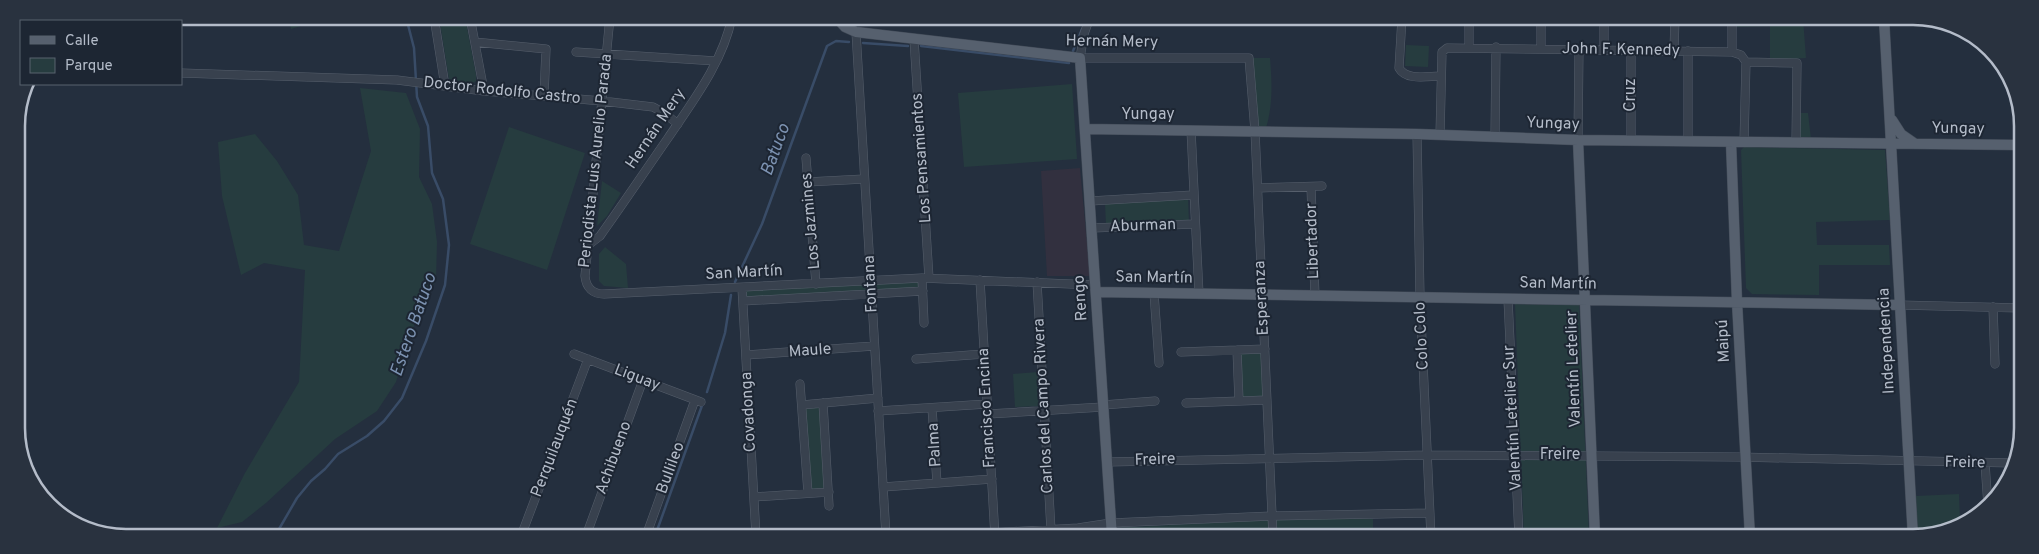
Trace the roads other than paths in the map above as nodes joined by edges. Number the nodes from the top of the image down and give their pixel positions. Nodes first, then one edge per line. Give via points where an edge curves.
1 (435, 25) edge
2 (472, 25) edge
3 (609, 25) edge
4 (730, 25) edge
5 (843, 25) edge
6 (1087, 25) edge
7 (1402, 25) edge
8 (1469, 25) edge
9 (1541, 25) edge
10 (1604, 25) edge
11 (1675, 25) edge
12 (1732, 25) edge
13 (1884, 25) edge
14 (856, 32) junction
15 (914, 39) junction
16 (475, 42) junction
17 (1469, 47) junction
18 (1496, 48) junction
19 (1541, 48) junction
20 (1579, 49) junction
21 (1604, 50) junction
22 (1631, 50) junction
23 (1674, 51) junction
24 (1688, 51) junction
25 (576, 52) dead end
26 (1732, 52) junction
27 (607, 54) junction
28 (1080, 58) junction
29 (1249, 58) joint
30 (716, 61) junction
31 (1746, 62) junction
32 (182, 73) edge
33 (1440, 76) junction
34 (445, 86) junction
35 (484, 91) junction
36 (544, 96) junction
37 (602, 101) junction
38 (1891, 117) junction
39 (678, 124) junction
40 (1085, 129) junction
41 (1191, 130) junction
42 (1255, 131) junction
43 (1417, 134) junction
44 (1440, 135) junction
45 (1495, 137) junction
46 (1578, 140) junction
47 (1631, 140) junction
48 (1688, 141) junction
49 (1732, 142) junction
50 (1744, 142) junction
51 (1796, 142) junction
52 (1892, 143) junction
53 (1914, 144) junction
54 (2014, 144) edge
55 (806, 158) dead end
56 (864, 179) junction
57 (807, 182) junction
58 (1322, 186) dead end
59 (1311, 187) junction
60 (1258, 188) junction
61 (1193, 196) junction
62 (1090, 201) junction
63 (1195, 224) junction
64 (1092, 228) junction
65 (587, 246) junction
66 (926, 278) junction
67 (980, 280) junction
68 (871, 282) junction
69 (1037, 282) junction
70 (816, 284) junction
71 (742, 288) junction
72 (1096, 288) junction
73 (923, 291) junction
74 (871, 293) junction
75 (1154, 293) junction
76 (604, 294) joint
77 (1199, 294) junction
78 (1262, 295) junction
79 (1315, 296) junction
80 (1420, 297) junction
81 (1508, 299) junction
82 (1586, 300) junction
83 (743, 301) junction
84 (1737, 302) junction
85 (1899, 305) junction
86 (1992, 307) junction
87 (2014, 308) edge
88 (924, 324) dead end
89 (874, 346) junction
90 (1265, 349) junction
91 (1238, 350) junction
92 (1181, 352) dead end
93 (574, 354) dead end
94 (984, 354) junction
95 (746, 355) junction
96 (916, 359) dead end
97 (588, 360) junction
98 (1159, 363) dead end
99 (1995, 364) dead end
100 (643, 380) junction
101 (800, 384) dead end
102 (878, 398) junction
103 (1267, 400) junction
104 (698, 401) joint
105 (1156, 401) dead end
106 (1239, 401) junction
107 (823, 403) junction
108 (987, 404) junction
109 (1186, 404) dead end
110 (802, 405) junction
111 (1103, 406) junction
112 (932, 408) junction
113 (878, 411) junction
114 (1044, 411) junction
115 (988, 414) junction
116 (1428, 455) junction
117 (1592, 455) junction
118 (1515, 456) junction
119 (1270, 457) junction
120 (1746, 457) junction
121 (1107, 462) junction
122 (1909, 462) junction
123 (1985, 463) junction
124 (2008, 463) edge
125 (992, 479) junction
126 (937, 483) junction
127 (883, 487) junction
128 (828, 492) junction
129 (808, 493) junction
130 (1987, 496) edge
131 (754, 497) junction
132 (830, 506) dead end
133 (1430, 513) junction
134 (1272, 516) junction
135 (1111, 523) junction
136 (524, 529) edge
137 (589, 529) edge
138 (649, 529) edge
139 (756, 529) edge
140 (886, 529) edge
141 (995, 529) edge
142 (1051, 529) edge
143 (1060, 529) edge
144 (1111, 529) edge
145 (1273, 529) edge
146 (1431, 529) edge
147 (1519, 529) edge
148 (1595, 529) edge
149 (1750, 529) edge
150 (1913, 529) edge

1 - 34 street
2 - 16 street
3 - 27 street, Periodista Luis Aurelio Parada
4 - 30 street, Hernán Mery
5 - 14 main road
6 - 28 street
7 - 33 street via 1399,68 1402,74
8 - 17 street
9 - 19 street
10 - 21 street
11 - 23 street
12 - 26 street
13 - 38 main road, Independencia
14 - 15 main road, Hernán Mery
14 - 56 street, Fontana
15 - 28 main road, Hernán Mery
15 - 66 street, Los Pensamientos
16 - 35 street
16 - 36 street via 546,48
17 - 18 street, John F. Kennedy
17 - 33 street, John F. Kennedy via 1447,48 1442,52
18 - 19 street, John F. Kennedy
18 - 45 street
19 - 20 street, John F. Kennedy
20 - 21 street, John F. Kennedy
20 - 46 street
21 - 22 street, John F. Kennedy
22 - 23 street, John F. Kennedy
22 - 47 street, Cruz
23 - 24 street, John F. Kennedy
24 - 26 street, John F. Kennedy
24 - 48 street
25 - 27 street
26 - 31 street via 1741,55
27 - 30 street
27 - 37 street, Periodista Luis Aurelio Parada
28 - 29 street, Hernán Mery
28 - 40 main road, Rengo
29 - 42 street, Esperanza
30 - 39 street, Hernán Mery
31 - 50 street
31 - 51 street via 1797,63
32 - 34 street, Doctor Rodolfo Castro via 397,80
33 - 44 street
34 - 35 street, Doctor Rodolfo Castro
35 - 36 street, Doctor Rodolfo Castro
36 - 37 street, Doctor Rodolfo Castro
37 - 39 street, Doctor Rodolfo Castro via 652,108
37 - 65 street, Periodista Luis Aurelio Parada
38 - 52 main road, Independencia
38 - 53 main road via 1901,134
39 - 65 street, Hernán Mery via 600,236
40 - 41 main road, Yungay
40 - 62 main road, Rengo
41 - 42 main road, Yungay
41 - 61 street
42 - 43 main road, Yungay
42 - 60 street, Esperanza
43 - 44 main road, Yungay
43 - 80 street, Colo Colo
44 - 45 main road, Yungay
45 - 46 main road, Yungay
46 - 47 main road, Yungay
46 - 82 main road, Valentín Letelier
47 - 48 main road, Yungay
48 - 49 main road, Yungay
49 - 50 main road, Yungay
49 - 84 main road, Maipú
50 - 51 main road, Yungay
51 - 52 main road, Yungay
52 - 53 main road, Yungay
52 - 85 main road, Independencia
53 - 54 main road, Yungay
55 - 57 street, Los Jazmines
56 - 57 street
56 - 68 street, Fontana
57 - 70 street, Los Jazmines
58 - 59 street, Libertador
59 - 60 street, Libertador
59 - 79 street, Libertador
60 - 78 street, Esperanza
61 - 62 street, Aburman
61 - 63 street
62 - 64 main road, Rengo
63 - 64 street, Aburman
63 - 77 street
64 - 72 main road, Rengo
65 - 76 street, Periodista Luis Aurelio Parada via 585,281 593,291
66 - 67 street, San Martín
66 - 68 street, San Martín
66 - 73 street, Los Pensamientos
67 - 69 street, San Martín
67 - 94 street, Francisco Encina
68 - 70 street, San Martín
68 - 74 street, Fontana
69 - 72 street, San Martín
69 - 114 street, Carlos del Campo Rivera
70 - 71 street, San Martín
71 - 76 street, San Martín
71 - 83 street, Covadonga
72 - 75 main road, San Martín
72 - 111 main road, Rengo
73 - 74 street, San Martín
73 - 88 street, Los Pensamientos
74 - 83 street, San Martín
74 - 89 street, Fontana
75 - 77 main road, San Martín
75 - 98 street
77 - 78 main road, San Martín
78 - 79 main road, San Martín
78 - 90 street, Esperanza
79 - 80 main road, San Martín
80 - 81 main road, San Martín
80 - 116 street, Colo Colo
81 - 82 main road, San Martín
81 - 118 street, Valentín Letelier Sur
82 - 84 main road, San Martín
82 - 117 main road, Valentín Letelier
83 - 95 street, Covadonga
84 - 85 main road, San Martín
84 - 120 main road, Maipú
85 - 86 street, San Martín
85 - 122 main road, Independencia
86 - 87 street, San Martín
86 - 99 street
89 - 95 street, Maule
89 - 102 street, Fontana
90 - 91 street
90 - 103 street, Esperanza
91 - 92 street
91 - 106 street, Esperanza
93 - 97 street, Liguay
94 - 96 street
94 - 108 street, Francisco Encina
95 - 131 street, Covadonga
97 - 100 street, Liguay
97 - 136 street, Perquilauquén
100 - 104 street, Liguay
100 - 137 street, Achibueno
101 - 110 street
102 - 107 street
102 - 113 street, Fontana
103 - 106 street
103 - 119 street, Esperanza
104 - 138 street, Bullileo
105 - 111 street
106 - 109 street
107 - 110 street
107 - 128 street
108 - 112 street
108 - 115 street, Francisco Encina
110 - 129 street
111 - 114 street
111 - 121 main road, Rengo
112 - 113 street
112 - 126 street, Palma
113 - 127 street, Fontana
114 - 115 street
114 - 142 street, Carlos del Campo Rivera
115 - 125 street, Francisco Encina
116 - 118 street, Freire
116 - 119 street, Freire
116 - 133 street, Colo Colo
117 - 118 street, Freire
117 - 120 street, Freire
117 - 148 main road, Valentín Letelier
118 - 147 street, Valentín Letelier Sur
119 - 121 street, Freire
119 - 134 street, Esperanza
120 - 122 street, Freire
120 - 149 main road, Maipú
121 - 135 main road, Rengo
122 - 123 street, Freire
122 - 150 main road, Independencia
123 - 124 street, Freire
123 - 130 street
125 - 126 street
125 - 141 street, Francisco Encina
126 - 127 street
127 - 140 street, Fontana
128 - 129 street
128 - 132 street
129 - 131 street
131 - 139 street, Covadonga
133 - 134 street
133 - 146 street, Colo Colo
134 - 135 street
134 - 145 street, Esperanza
135 - 143 street
135 - 144 main road, Rengo

